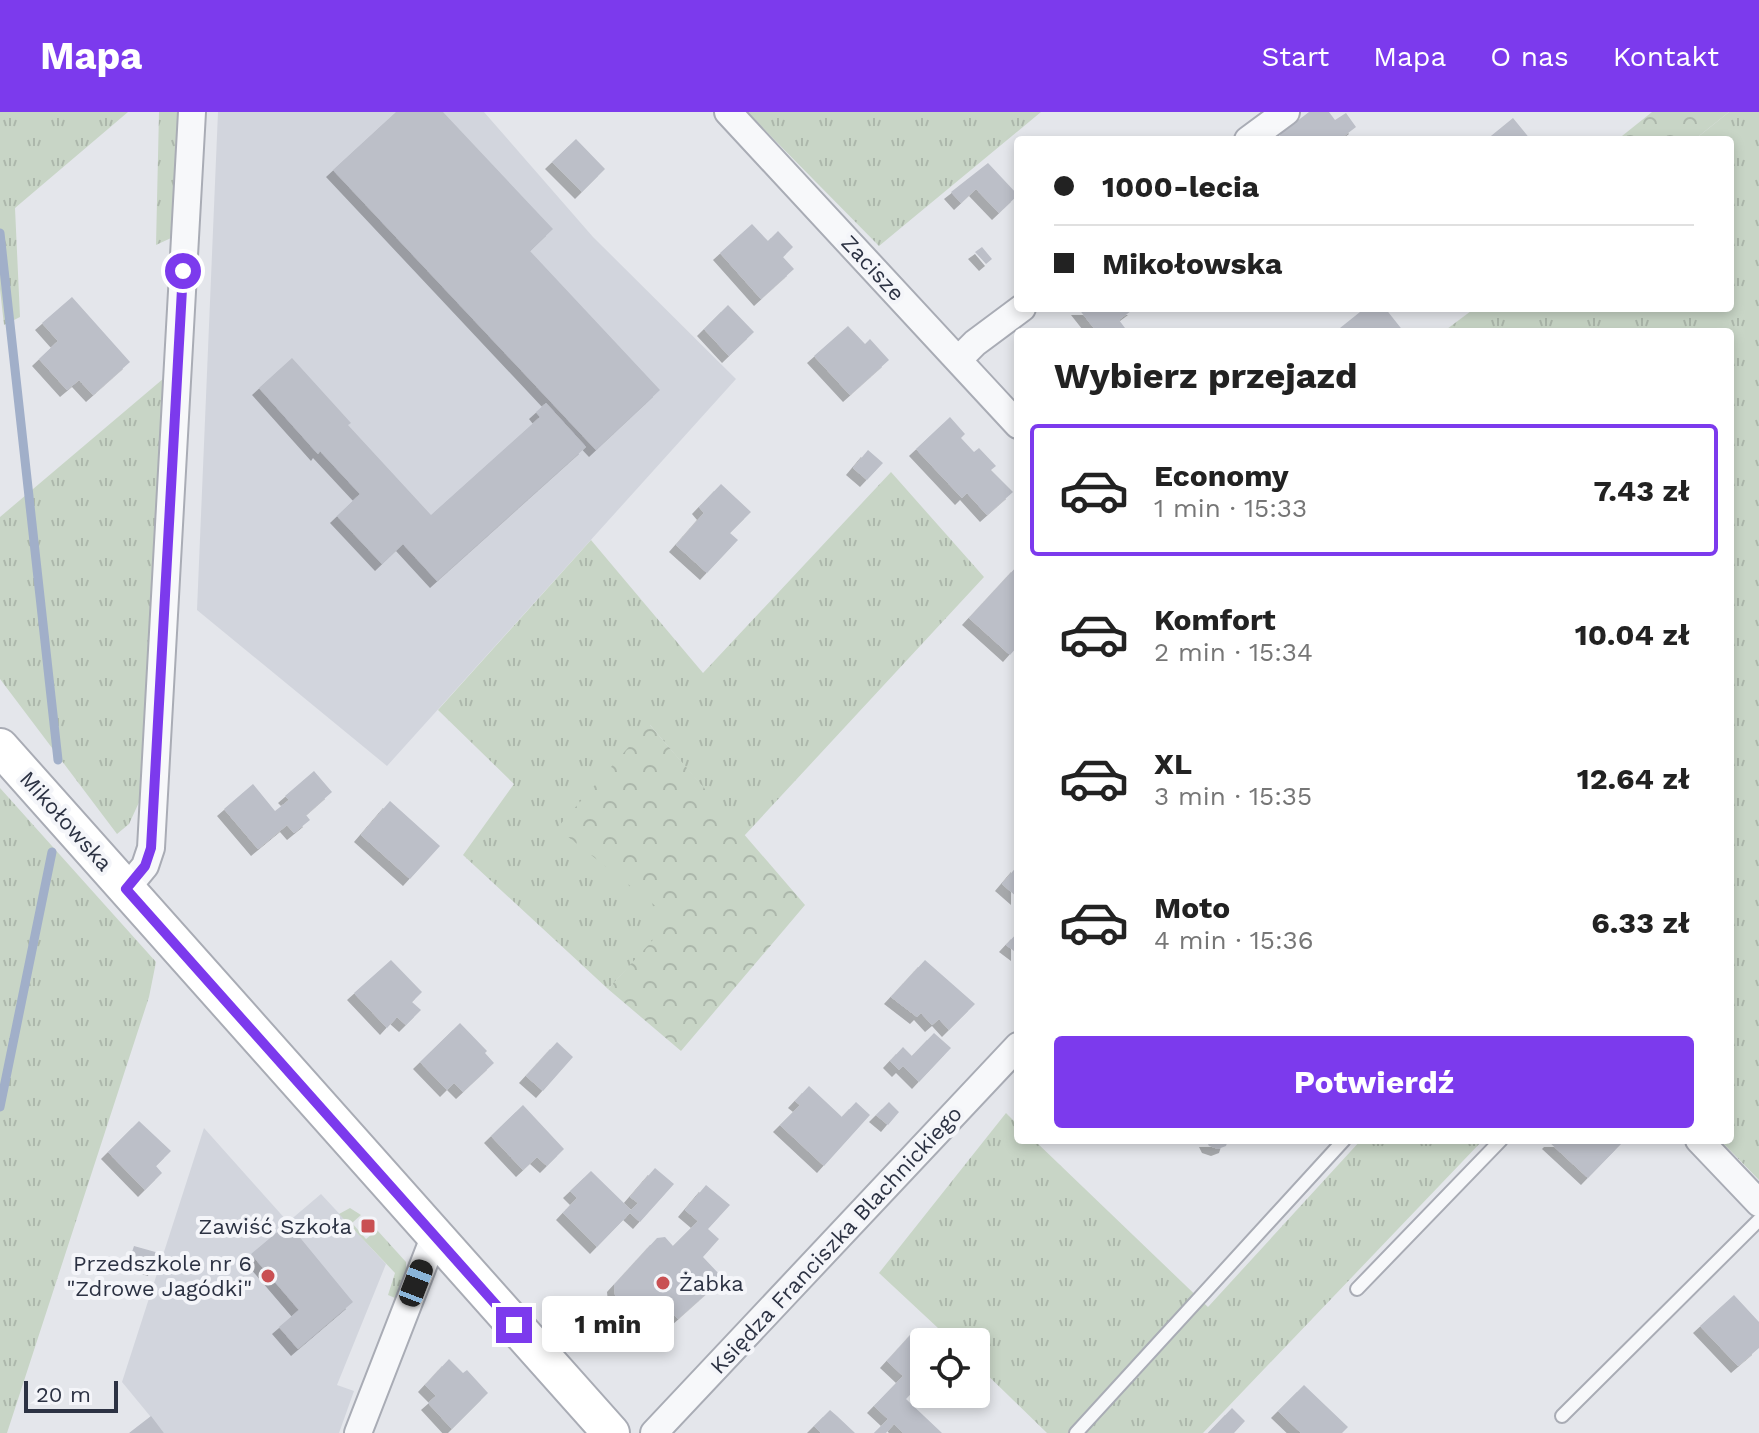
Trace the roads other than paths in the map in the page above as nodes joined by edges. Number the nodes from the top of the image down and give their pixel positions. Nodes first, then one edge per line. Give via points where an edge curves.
1 (192, 112) edge
2 (728, 112) edge
3 (1286, 112) edge
4 (1253, 136) edge
5 (1017, 312) edge
6 (958, 360) junction
7 (1014, 421) edge
8 (0, 747) edge
9 (126, 889) junction
10 (1014, 1050) edge
11 (1340, 1144) edge
12 (1497, 1144) edge
13 (1703, 1144) edge
14 (1759, 1203) edge
15 (1759, 1220) edge
16 (435, 1235) junction
17 (1357, 1289) dead end
18 (1562, 1416) dead end
19 (358, 1433) edge
20 (611, 1433) edge
21 (654, 1433) edge
22 (1076, 1433) edge

1 - 9 street via 151,848 145,866
2 - 6 street, Zacisze
3 - 4 street
5 - 6 street
6 - 7 street, Zacisze
8 - 9 main road, Mikołowska
9 - 16 main road, Mikołowska
10 - 21 street, Księdza Franciszka Blachnickiego
11 - 22 lane
12 - 17 lane
13 - 14 street
15 - 18 lane
16 - 19 street
16 - 20 main road, Mikołowska

